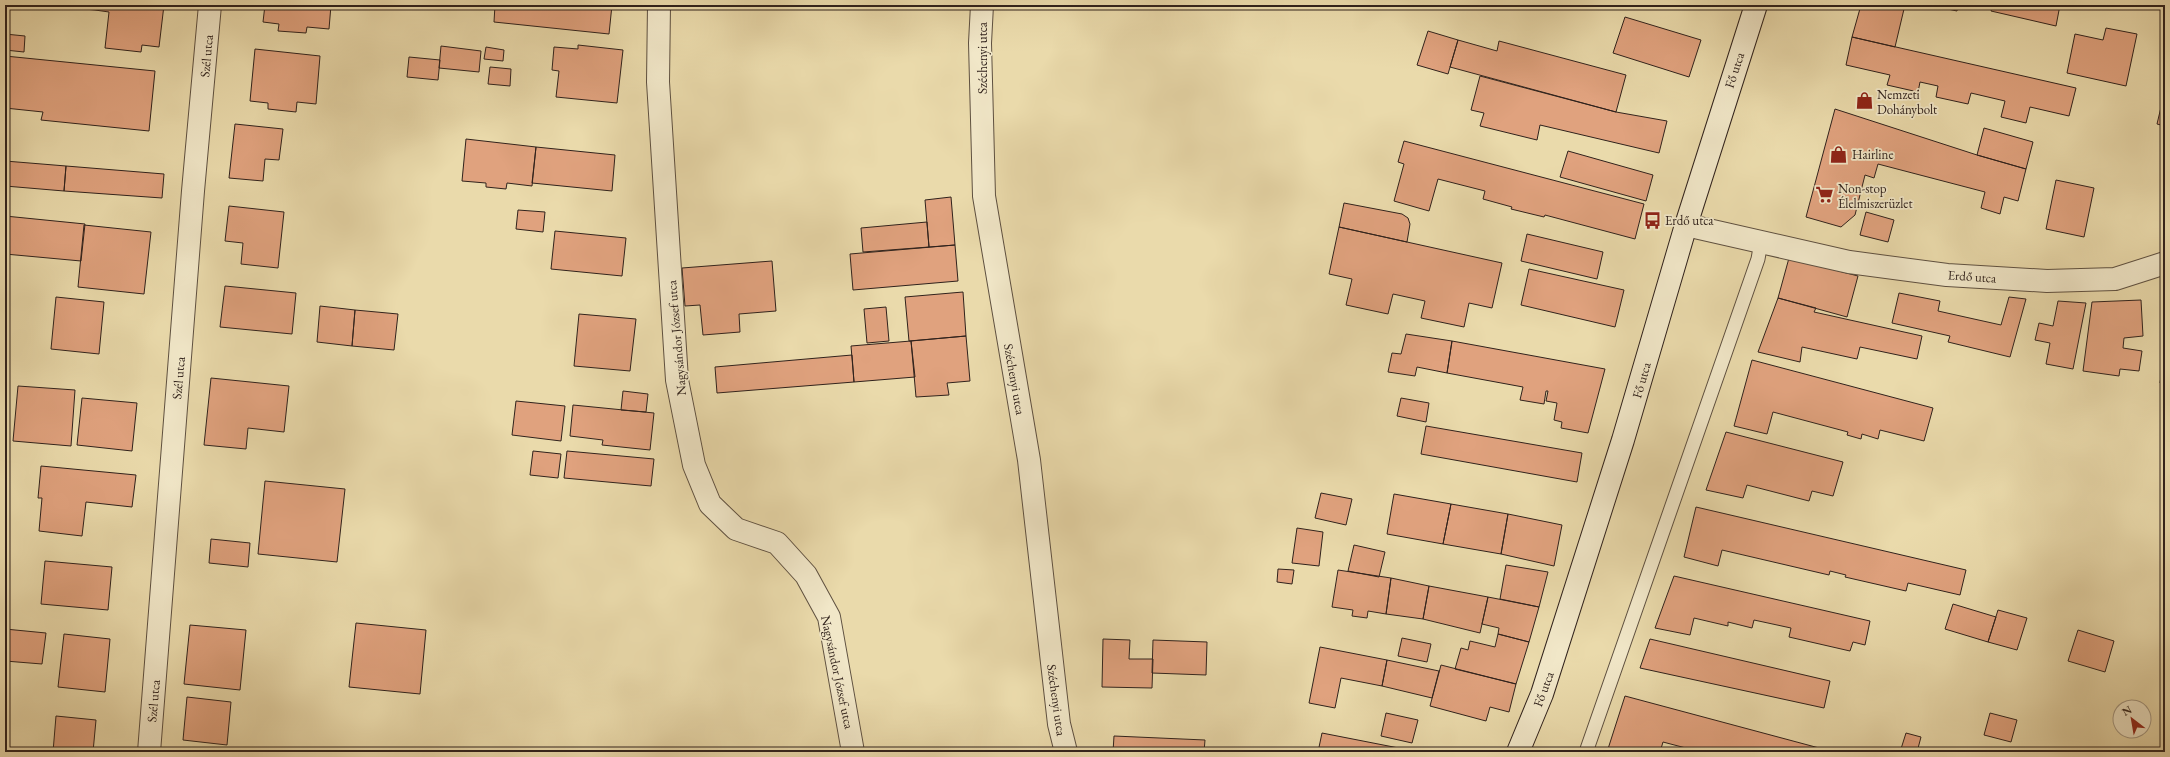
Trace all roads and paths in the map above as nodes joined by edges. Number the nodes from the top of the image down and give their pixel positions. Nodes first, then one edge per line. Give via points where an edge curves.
1 (210, 5) edge
2 (659, 5) edge
3 (982, 5) edge
4 (1756, 5) edge
5 (1686, 225) junction
6 (1761, 242) junction
7 (2165, 263) edge
8 (149, 752) edge
9 (853, 752) edge
10 (1066, 752) edge
11 (1518, 752) edge
12 (1586, 752) edge

1 - 8 street, Szél utca
2 - 9 street, Nagysándor József utca via 658,82 677,380 694,464 710,504 736,529 777,543 806,575 830,617
3 - 10 street, Széchenyi utca via 980,43 984,196 1029,460 1059,724
4 - 5 street, Fő utca
5 - 6 street, Erdő utca
5 - 11 street, Fő utca via 1620,448 1542,694
6 - 7 street, Erdő utca via 1849,262 1947,274 2047,281 2115,279
6 - 12 lane via 1758,259

